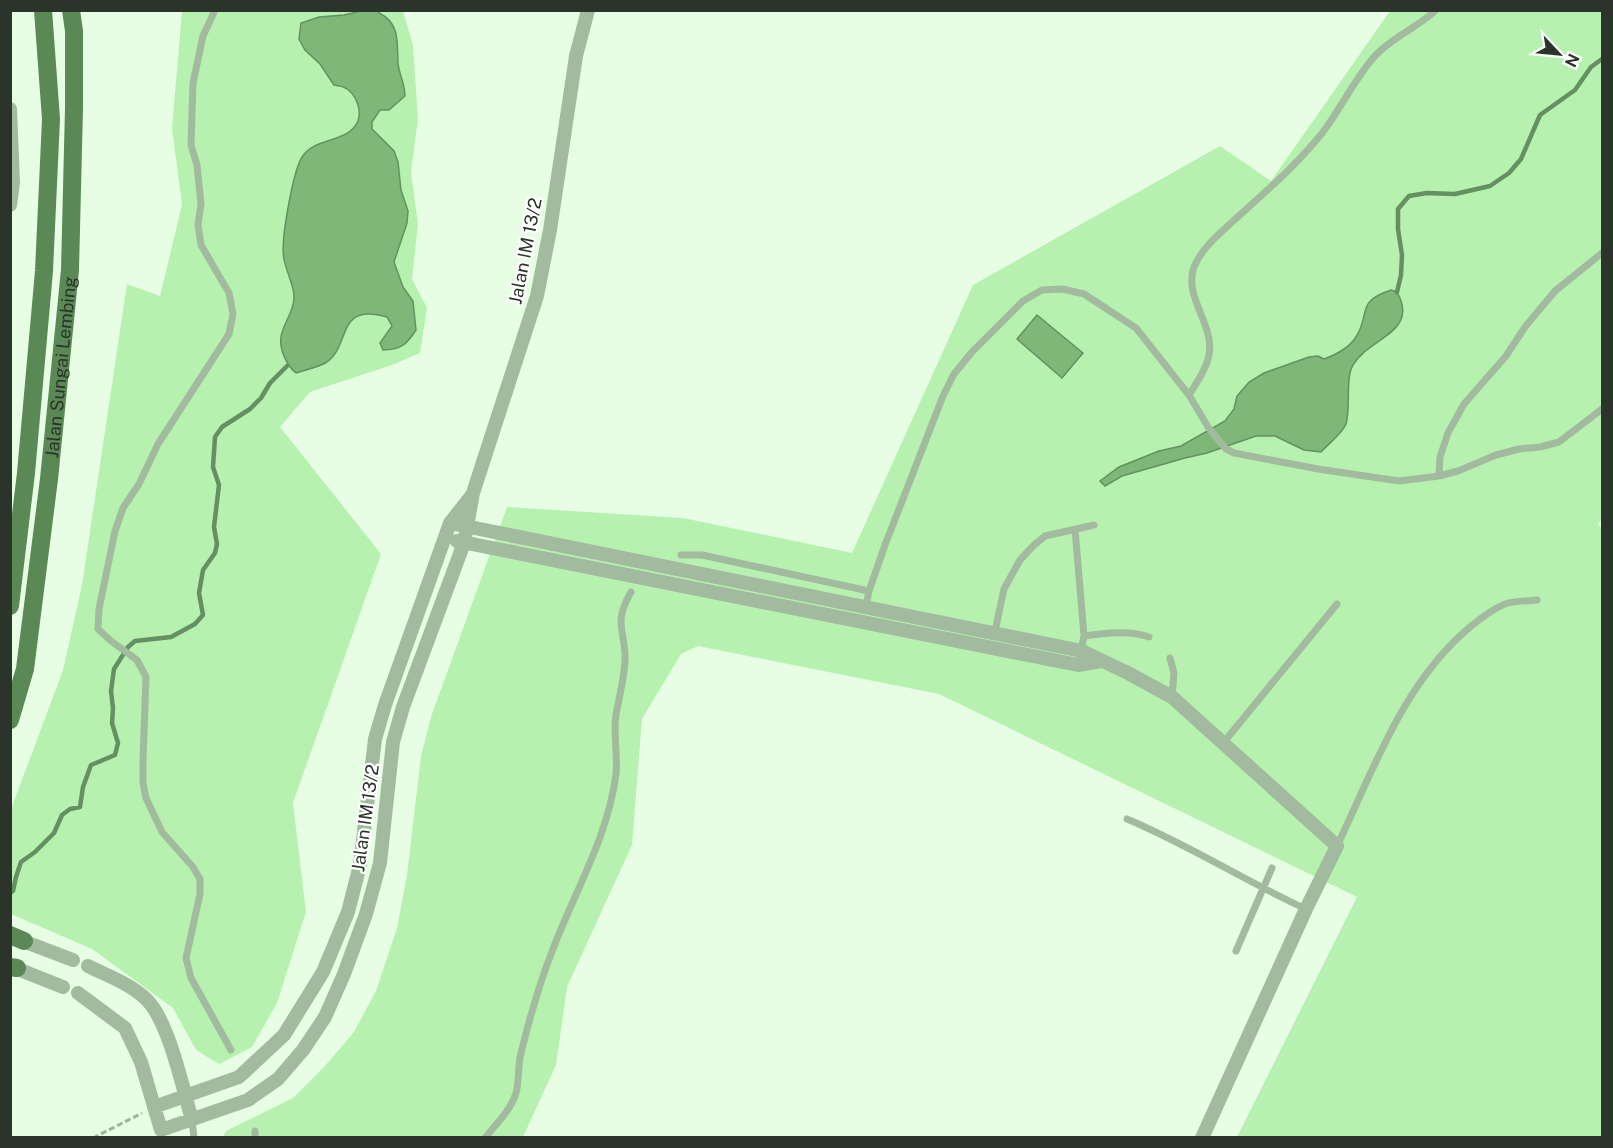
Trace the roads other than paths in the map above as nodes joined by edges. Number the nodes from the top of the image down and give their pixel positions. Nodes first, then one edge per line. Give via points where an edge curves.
1 (43, 10) edge
2 (71, 10) edge
3 (215, 10) edge
4 (588, 10) edge
5 (1436, 10) edge
6 (11, 111) edge
7 (10, 205) edge
8 (1602, 253) edge
9 (1189, 395) junction
10 (1602, 409) edge
11 (1439, 476) junction
12 (473, 493) junction
13 (450, 523) junction
14 (1094, 525) dead end
15 (468, 526) junction
16 (1075, 529) junction
17 (445, 538) junction
18 (464, 543) junction
19 (681, 555) dead end
20 (777, 588) junction
21 (631, 591) dead end
22 (869, 591) junction
23 (1537, 600) dead end
24 (774, 603) junction
25 (1337, 603) dead end
26 (10, 606) edge
27 (866, 606) junction
28 (903, 614) junction
29 (900, 629) junction
30 (995, 633) junction
31 (1084, 636) junction
32 (1149, 637) dead end
33 (990, 647) junction
34 (1082, 651) junction
35 (1170, 658) dead end
36 (1102, 661) junction
37 (1078, 665) junction
38 (1172, 697) junction
39 (10, 720) edge
40 (1224, 742) junction
41 (1127, 819) dead end
42 (1337, 846) junction
43 (1272, 868) dead end
44 (1263, 889) junction
45 (1306, 909) junction
46 (15, 937) edge
47 (1236, 951) dead end
48 (73, 960) dead end
49 (88, 966) dead end
50 (13, 967) edge
51 (63, 987) dead end
52 (78, 993) dead end
53 (231, 1050) dead end
54 (185, 1096) junction
55 (154, 1107) junction
56 (192, 1120) junction
57 (161, 1134) edge
58 (194, 1137) edge
59 (485, 1137) edge
60 (1202, 1137) edge

1 - 26 main road, Jalan Sungai Lembing via 51,119 45,250 26,474
2 - 39 main road, Jalan Sungai Lembing via 74,108 70,270 25,669
3 - 53 lane via 203,36 193,83 190,145 197,165 201,245 229,293 233,314 229,334 158,444 140,484 123,508 115,531 98,629 137,660 146,677 146,798 162,832 200,879 186,958 191,978
4 - 12 street, Jalan IM 13/2 via 576,57 537,296
5 - 9 lane via 1374,57 1323,132 1275,184 1205,247 1191,277 1210,352 1206,368
6 - 7 street
8 - 11 lane via 1555,291 1464,404 1448,433
9 - 11 lane via 1208,427 1234,453 1399,481
9 - 22 lane via 1136,328 1084,294 1042,290 1023,301 954,374
10 - 11 lane via 1559,442 1496,455
12 - 13 street, Jalan IM 13/2
12 - 15 street, Jalan IM 13/2
13 - 15 street
13 - 17 street, Jalan IM 13/2
14 - 16 lane
15 - 18 street, Jalan IM 13/2
15 - 20 street
16 - 30 lane via 1045,536 1020,560 1004,589
16 - 31 lane
17 - 18 street
17 - 54 street, Jalan IM 13/2 via 381,716 360,865 348,912 323,972 284,1035 239,1077
18 - 24 street
18 - 56 street, Jalan IM 13/2 via 403,707 393,742 380,862 366,914 325,1017 278,1079 248,1100
19 - 22 lane via 702,555
20 - 24 street
20 - 27 street
21 - 59 lane via 621,615 625,658 616,717 616,772 610,807 531,1011 516,1092 508,1109
22 - 27 lane
23 - 42 lane via 1496,609 1442,653 1424,675 1401,712
24 - 29 street
25 - 40 lane
27 - 28 street
28 - 29 street
28 - 30 street
29 - 33 street
30 - 33 lane
30 - 34 street
31 - 32 lane via 1138,633
31 - 34 lane
33 - 37 street
34 - 36 street
34 - 37 lane
35 - 38 lane via 1174,673
36 - 37 street
36 - 38 street
38 - 40 street
40 - 42 street
41 - 44 lane via 1194,850
42 - 45 street
43 - 44 lane
44 - 45 lane
44 - 47 lane
45 - 60 street
46 - 48 street
49 - 54 street via 124,984 156,1009
50 - 51 street
52 - 55 street via 125,1028 141,1062
54 - 55 street, Jalan IM 13/2
54 - 56 street
55 - 57 street
56 - 57 street, Jalan IM 13/2
56 - 58 lane

